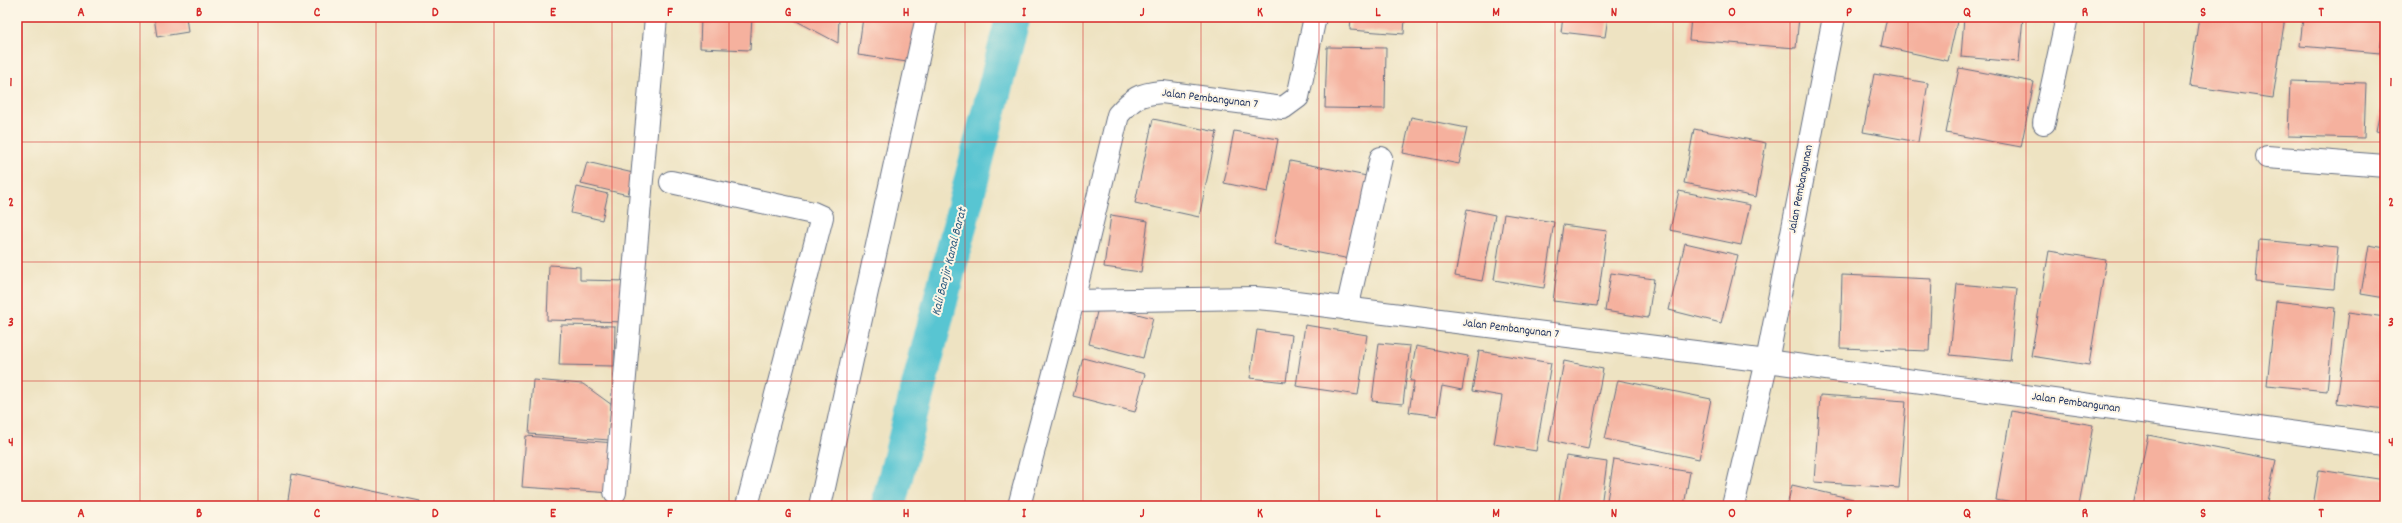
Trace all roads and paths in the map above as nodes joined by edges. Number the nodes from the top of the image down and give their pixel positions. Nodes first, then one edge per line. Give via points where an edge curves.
1 (656, 17) edge
2 (927, 17) edge
3 (1315, 17) edge
4 (1834, 17) edge
5 (2067, 17) edge
6 (2044, 123) dead end
7 (2267, 157) dead end
8 (1381, 158) dead end
9 (2385, 166) edge
10 (671, 182) dead end
11 (1073, 302) junction
12 (1347, 309) junction
13 (1768, 361) junction
14 (2385, 445) edge
15 (615, 492) dead end
16 (747, 506) edge
17 (820, 506) edge
18 (1018, 506) edge
19 (1733, 506) edge

1 - 15 street
2 - 17 street
3 - 11 street, Jalan Pembangunan 7 via 1298,97 1283,108 1162,92 1144,93 1118,114
4 - 13 street, Jalan Pembangunan
5 - 6 street
7 - 9 street
8 - 12 street
10 - 16 street via 822,217
11 - 12 street, Jalan Pembangunan 7 via 1255,298
11 - 18 street, Jalan Pembangunan 7
12 - 13 street, Jalan Pembangunan 7
13 - 14 street, Jalan Pembangunan
13 - 19 street, Jalan Pembangunan

